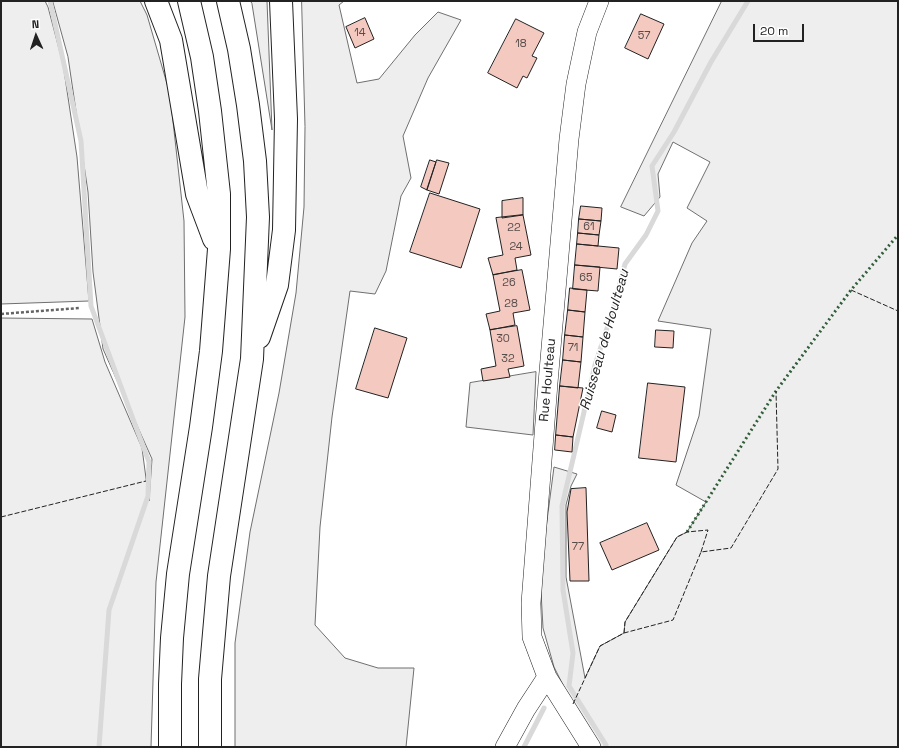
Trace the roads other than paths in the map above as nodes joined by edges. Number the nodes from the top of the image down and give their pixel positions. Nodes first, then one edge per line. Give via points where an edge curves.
1 (156, 1) edge
2 (189, 1) edge
3 (228, 1) edge
4 (281, 1) edge
5 (599, 1) edge
6 (218, 249) junction
7 (252, 359) junction
8 (547, 677) junction
9 (170, 747) edge
10 (210, 747) edge
11 (505, 747) edge
12 (591, 747) edge

1 - 6 highway via 170,40 196,194
2 - 6 highway via 202,57 210,111 219,194
3 - 7 highway via 239,49 255,161 258,217
4 - 7 highway via 286,119 284,230 277,285
5 - 8 street, Rue Houlteau via 587,32 575,90 569,139 531,603 532,637
6 - 9 highway via 211,351 177,581 170,684
7 - 10 highway via 218,576 210,679
8 - 11 street
8 - 12 street, Rue Houlteau

